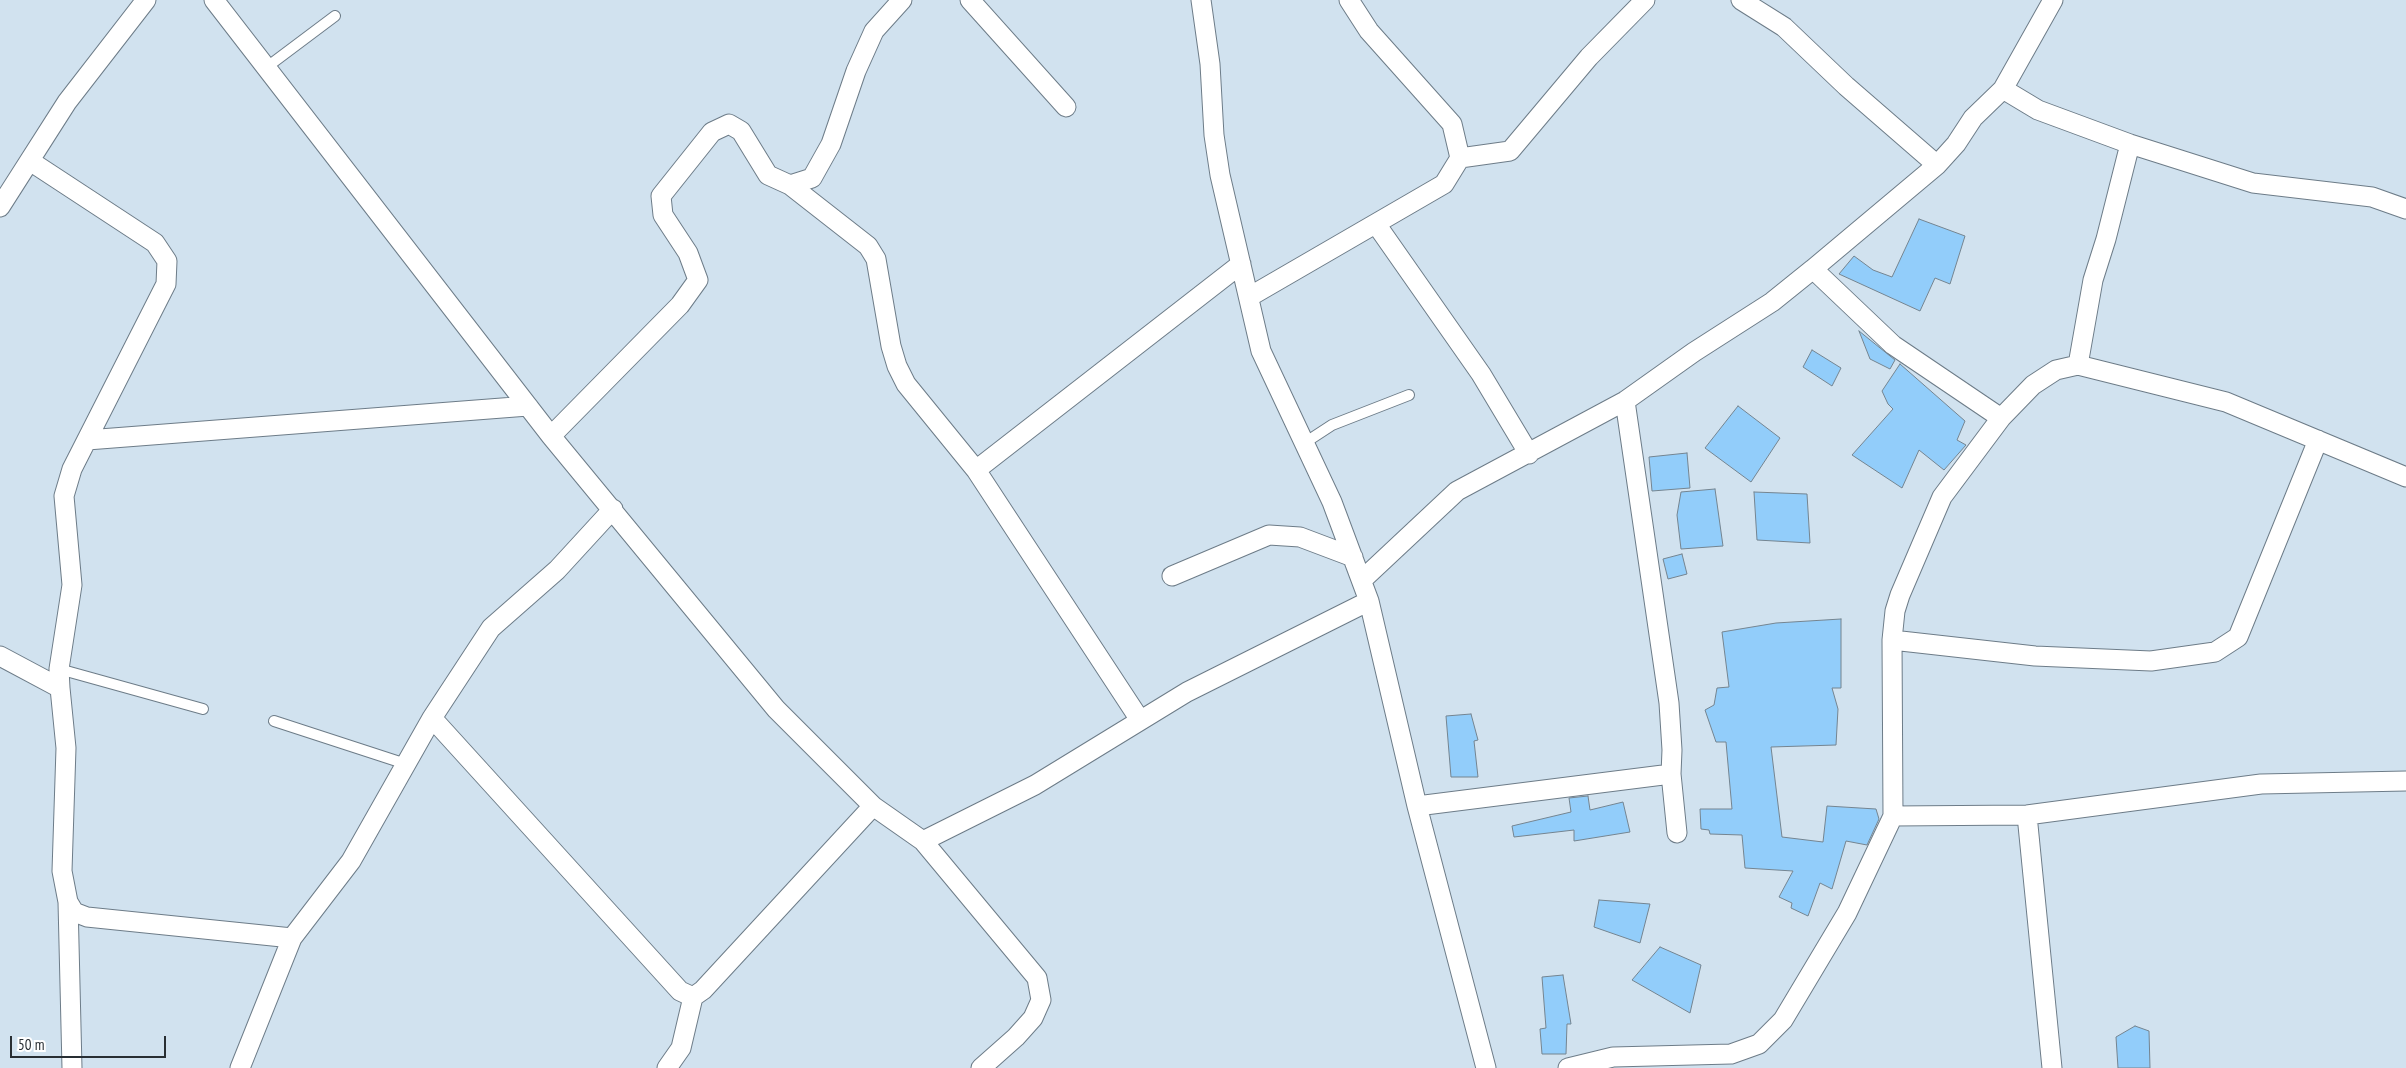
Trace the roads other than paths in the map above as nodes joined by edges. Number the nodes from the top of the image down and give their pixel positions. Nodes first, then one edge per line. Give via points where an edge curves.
1 (146, 0) edge
2 (214, 0) edge
3 (902, 0) edge
4 (970, 0) edge
5 (1201, 0) edge
6 (1349, 0) edge
7 (1645, 0) edge
8 (1741, 0) edge
9 (2053, 0) edge
10 (335, 16) dead end
11 (267, 67) junction
12 (2002, 88) junction
13 (1066, 107) dead end
14 (2130, 144) junction
15 (1460, 158) junction
16 (30, 161) junction
17 (1937, 165) junction
18 (790, 185) junction
19 (0, 207) edge
20 (2406, 209) edge
21 (1376, 224) junction
22 (1241, 264) junction
23 (1813, 269) junction
24 (1249, 297) junction
25 (2078, 364) junction
26 (1408, 396) dead end
27 (1625, 401) junction
28 (528, 406) junction
29 (2001, 418) junction
30 (551, 436) junction
31 (87, 440) junction
32 (2318, 440) junction
33 (1306, 442) junction
34 (1529, 454) junction
35 (976, 470) junction
36 (2406, 478) edge
37 (613, 509) junction
38 (1353, 558) junction
39 (1172, 576) dead end
40 (1362, 580) junction
41 (1369, 601) junction
42 (1892, 640) junction
43 (0, 656) edge
44 (58, 669) junction
45 (60, 688) junction
46 (203, 709) dead end
47 (432, 718) junction
48 (1140, 720) junction
49 (274, 722) dead end
50 (406, 764) junction
51 (1671, 774) junction
52 (2406, 782) edge
53 (873, 806) junction
54 (1417, 806) junction
55 (2027, 815) junction
56 (1894, 816) junction
57 (1676, 833) dead end
58 (923, 841) junction
59 (68, 902) junction
60 (292, 938) junction
61 (693, 997) junction
62 (72, 1068) edge
63 (240, 1068) edge
64 (667, 1068) edge
65 (981, 1068) edge
66 (1486, 1068) edge
67 (1568, 1068) edge
68 (2052, 1068) edge

1 - 16 street via 67,102
2 - 11 street
3 - 18 street via 874,31 856,71 831,144 812,178
4 - 13 street
5 - 22 street via 1220,175
6 - 15 street via 1369,31 1452,124
7 - 15 street via 1588,57 1510,151
8 - 17 street via 1784,27
9 - 12 street
10 - 11 lane
11 - 28 street
12 - 14 street via 2038,110
12 - 17 street via 1973,118
14 - 20 street via 2253,183 2372,197
14 - 25 street via 2093,280
15 - 21 street via 1444,184
16 - 19 street
16 - 31 street via 155,243 166,261 166,284
17 - 23 street
18 - 30 street via 768,175 741,131 729,124 712,132 661,196 664,215 688,253 698,280 680,305
18 - 35 street via 868,246 876,259 897,366 906,384
21 - 24 street
21 - 34 street via 1480,374
22 - 24 street
22 - 35 street
23 - 27 street via 1772,302
23 - 29 street via 1893,345
24 - 33 street via 1261,351
25 - 29 street via 2056,370 2033,385
25 - 32 street via 2226,402
26 - 33 lane via 1332,425
27 - 34 street
27 - 51 street via 1669,703
28 - 30 street
28 - 31 street
29 - 42 street via 1942,497 1900,596
30 - 37 street
31 - 44 street via 72,469 64,496 72,585
32 - 36 street
32 - 42 street via 2238,637 2215,652 2150,661 2122,660 2035,656
33 - 38 street
34 - 40 street via 1457,491
35 - 48 street
37 - 47 street via 557,570 491,628
37 - 53 street via 776,709
38 - 39 street via 1300,537 1269,535
38 - 40 street
40 - 41 street
41 - 48 street via 1187,692
41 - 54 street
42 - 56 street
43 - 45 street
44 - 45 street
44 - 46 lane
45 - 59 street via 66,748 62,871
47 - 50 street
47 - 61 street via 680,991
48 - 58 street via 1035,785
49 - 50 lane
50 - 60 street via 351,861
51 - 54 street
51 - 57 street
52 - 55 street via 2261,784
53 - 58 street
53 - 61 street
54 - 66 street
55 - 56 street
55 - 68 street
56 - 67 street via 1847,913 1783,1020 1759,1044 1731,1054 1613,1058
58 - 65 street via 1037,978 1041,1000 1033,1018
59 - 60 street via 74,912 87,917
59 - 62 street
60 - 63 street
61 - 64 street via 681,1048

